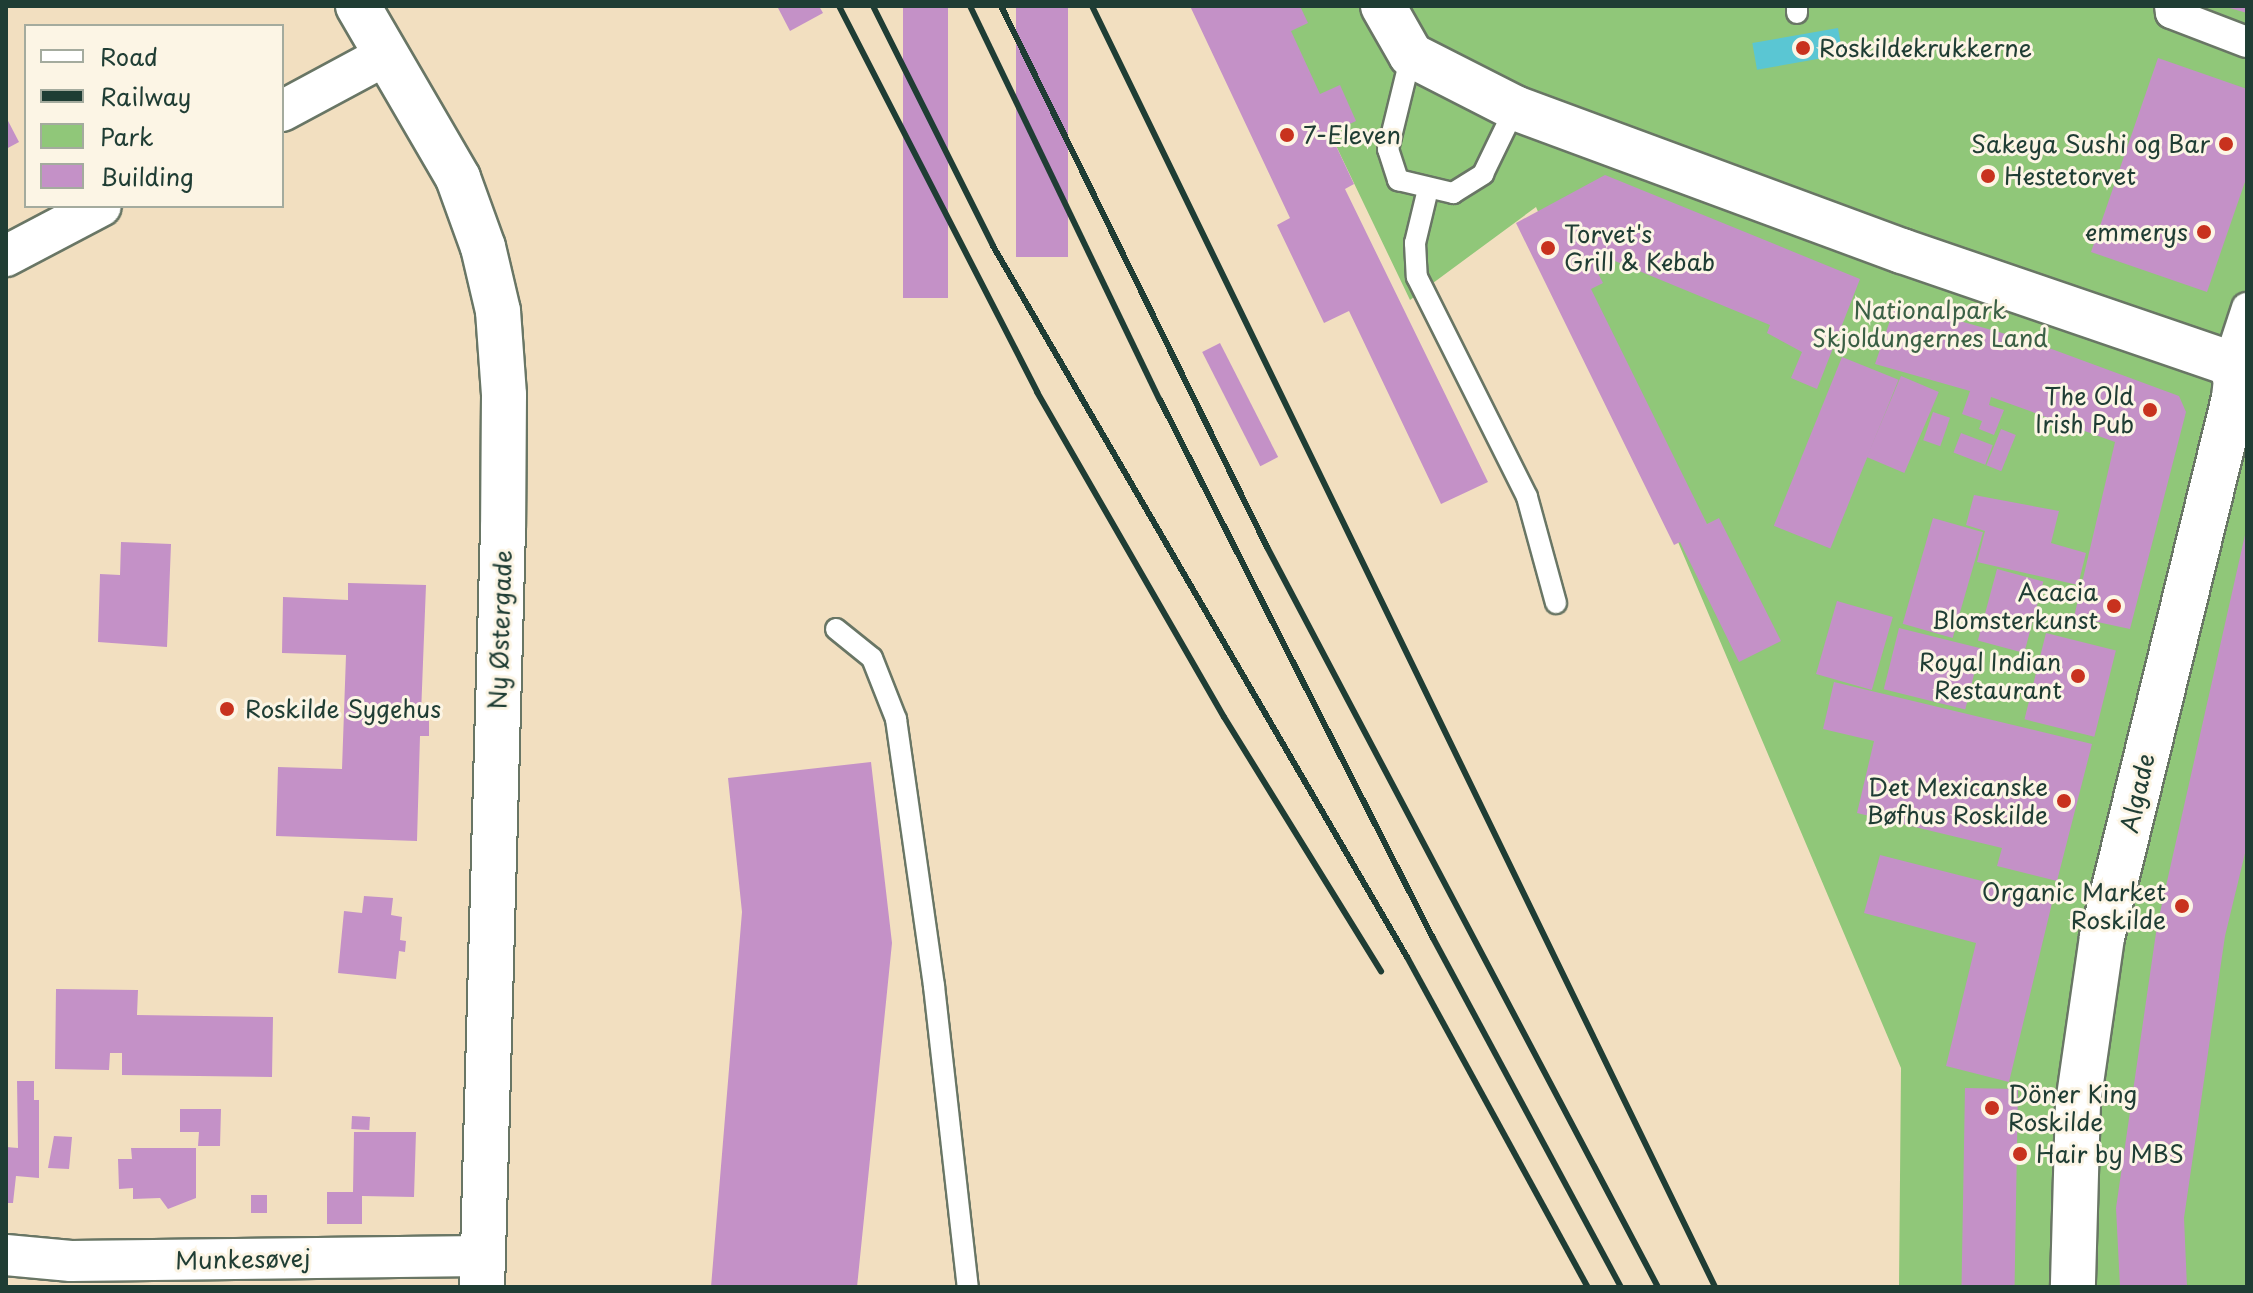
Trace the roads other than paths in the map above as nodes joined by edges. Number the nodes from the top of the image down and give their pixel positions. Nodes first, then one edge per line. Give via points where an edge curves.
1 (358, 6) edge
2 (1383, 6) edge
3 (2170, 6) edge
4 (2247, 42) edge
5 (386, 55) junction
6 (1411, 55) junction
7 (1515, 108) junction
8 (284, 110) edge
9 (1428, 189) junction
10 (97, 208) edge
11 (6, 256) edge
12 (2247, 308) edge
13 (2229, 363) junction
14 (1556, 603) dead end
15 (836, 629) dead end
16 (6, 1255) edge
17 (481, 1272) edge
18 (968, 1287) edge
19 (2073, 1287) edge

1 - 5 street, Ny Østergade
2 - 6 street
3 - 4 street via 2171,13
5 - 8 street
5 - 17 street, Ny Østergade via 458,178 498,311 504,395 503,528
6 - 7 street
6 - 9 lane via 1388,149 1398,180
7 - 9 lane via 1483,174 1453,193
7 - 13 street via 1902,251
9 - 14 lane via 1415,243 1417,277 1527,497
10 - 11 street
12 - 13 street, Algade
13 - 19 street, Algade via 2236,379 2234,398 2102,937 2078,1103
15 - 18 lane via 872,658 896,719 934,986
16 - 17 street, Munkesøvej

